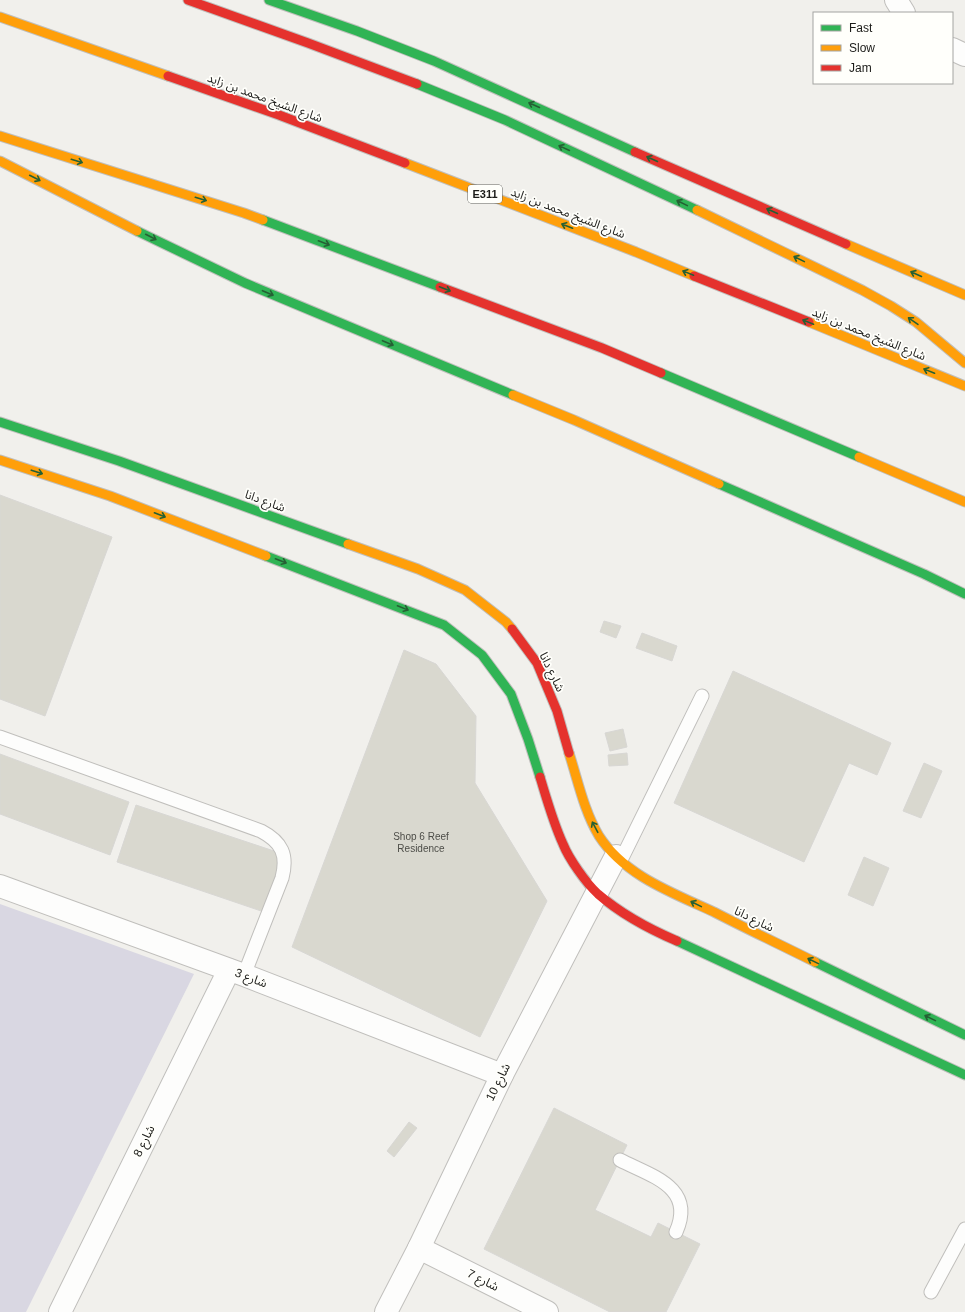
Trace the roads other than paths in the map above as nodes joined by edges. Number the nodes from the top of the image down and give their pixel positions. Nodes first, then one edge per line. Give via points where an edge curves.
1 (188, 0) edge
2 (269, 0) edge
3 (896, 0) edge
4 (903, 12) edge
5 (0, 18) edge
6 (953, 49) edge
7 (965, 55) edge
8 (0, 136) edge
9 (0, 161) edge
10 (965, 295) edge
11 (965, 363) edge
12 (965, 386) edge
13 (0, 422) edge
14 (0, 460) edge
15 (965, 502) edge
16 (965, 594) edge
17 (702, 696) dead end
18 (0, 737) edge
19 (619, 858) junction
20 (0, 886) edge
21 (597, 893) junction
22 (236, 973) junction
23 (965, 1035) edge
24 (502, 1075) junction
25 (965, 1075) edge
26 (620, 1160) dead end
27 (965, 1229) edge
28 (676, 1232) dead end
29 (419, 1248) junction
30 (931, 1292) dead end
31 (60, 1312) edge
32 (386, 1312) edge
33 (547, 1312) edge

11 -> 1 main road via 916,322 891,306 653,189 505,120 421,85
10 -> 2 main road via 676,170 434,61
3 - 4 street
12 -> 5 main road, شارع الشيخ محمد بن زايد / E311 via 636,252 272,112
6 - 7 street
8 -> 15 main road via 244,213 602,348
9 -> 16 main road via 245,283 574,420
19 -> 13 main road, شارع دانا via 600,837 588,816 557,711 537,663 506,622 465,590 403,564 119,461
14 -> 21 main road via 110,496 444,625 482,655 511,694 563,845 578,870
17 - 19 lane
18 - 22 lane via 261,831 280,845 285,867 282,878
19 - 21 street, شارع 10
23 -> 19 main road, شارع دانا via 663,889 638,874
20 - 22 street, شارع 3
21 - 24 street, شارع 10
21 - 25 main road via 621,911 674,940
22 - 24 street, شارع 3
22 - 31 street, شارع 8
24 - 29 street, شارع 10
26 - 28 lane via 673,1189 681,1205
27 - 30 lane
29 - 32 street, شارع 10
29 - 33 street, شارع 7

